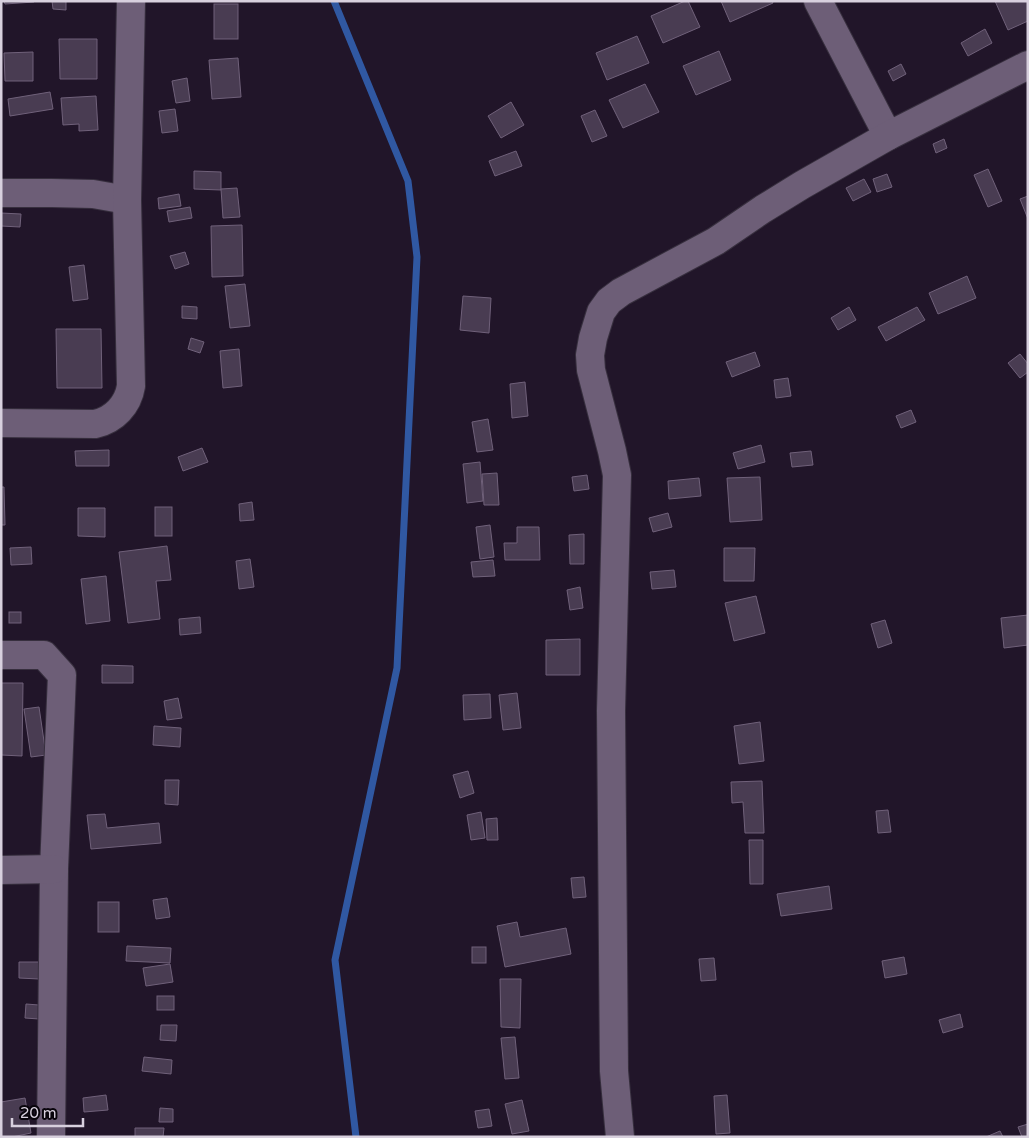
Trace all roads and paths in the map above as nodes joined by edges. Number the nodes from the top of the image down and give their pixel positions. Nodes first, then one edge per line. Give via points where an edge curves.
1 (131, 1) edge
2 (818, 1) edge
3 (1028, 64) edge
4 (888, 136) junction
5 (1, 192) edge
6 (126, 200) junction
7 (1, 423) edge
8 (1, 655) edge
9 (54, 869) junction
10 (1, 870) edge
11 (51, 1137) edge
12 (620, 1137) edge

1 - 6 street
2 - 4 street
3 - 4 street
4 - 12 street via 802,185 716,241 621,292 605,306 595,330 591,370 617,475 611,711 614,1071
5 - 6 street via 94,194
6 - 7 street via 129,396 116,414 95,424
8 - 9 street via 44,655 62,675
9 - 10 street
9 - 11 street

